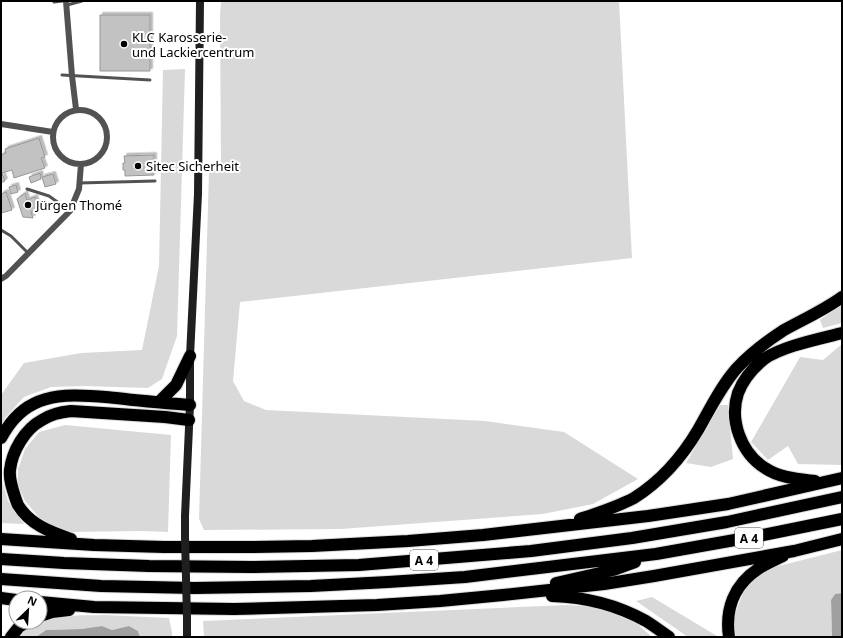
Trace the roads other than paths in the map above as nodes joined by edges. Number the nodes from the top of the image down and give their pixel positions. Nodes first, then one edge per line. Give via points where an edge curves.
1 (82, 1) edge
2 (200, 1) edge
3 (54, 2) dead end
4 (65, 2) edge
5 (62, 75) dead end
6 (72, 76) junction
7 (150, 80) dead end
8 (76, 109) junction
9 (1, 124) edge
10 (53, 132) junction
11 (81, 164) junction
12 (155, 181) dead end
13 (79, 182) junction
14 (27, 189) dead end
15 (70, 211) junction
16 (1, 230) edge
17 (28, 253) junction
18 (1, 279) edge
19 (842, 297) edge
20 (842, 332) edge
21 (190, 356) junction
22 (159, 402) junction
23 (190, 405) junction
24 (189, 420) junction
25 (1, 438) edge
26 (842, 478) edge
27 (822, 482) junction
28 (842, 497) edge
29 (842, 519) edge
30 (557, 527) junction
31 (1, 539) edge
32 (842, 539) edge
33 (94, 545) junction
34 (794, 551) junction
35 (656, 554) junction
36 (1, 559) edge
37 (1, 580) edge
38 (503, 595) junction
39 (48, 603) edge
40 (94, 606) junction
41 (48, 613) edge
42 (187, 637) edge
43 (669, 637) edge
44 (729, 637) edge

1 - 4 lane
2 - 21 main road via 198,194
3 - 4 lane
4 - 6 street
5 - 6 lane
6 - 7 lane
6 - 8 street
8 - 10 street via 61,117
8 - 11 street via 85,109 101,118 108,134 103,152 90,163
9 - 10 street
10 - 11 street via 52,140 59,155 69,162
11 - 13 street
12 - 13 lane
13 - 15 street via 79,189
14 - 15 lane via 49,196
15 - 17 street
16 - 17 lane
17 - 18 street
19 - 30 highway via 784,330 744,361 723,386 680,456 649,486 635,497 610,509
20 - 27 highway via 787,348 765,359 744,382 736,404 735,415 739,436 756,462 765,469 787,477
21 - 22 highway via 176,385
21 - 23 main road
22 - 23 highway
22 - 25 highway via 63,395 43,400 25,409
23 - 24 main road
24 - 33 highway via 71,411 42,419 26,434 16,450 10,470 18,504 24,513 42,528
24 - 42 main road, bridge via 185,516
26 - 27 highway
27 - 30 highway via 728,504
28 - 36 highway, A 4 via 727,522 632,538 458,558 359,565 251,567 149,566
29 - 35 highway, A 4
30 - 33 highway via 408,541 312,546
31 - 33 highway
32 - 34 highway
34 - 38 highway via 625,581
34 - 44 highway via 759,568 741,585 729,609
35 - 37 highway, A 4 via 465,577 311,586 194,588
35 - 38 highway via 613,570
38 - 40 highway via 377,605 234,609
38 - 43 highway via 570,596 590,600 619,608 646,621
39 - 40 highway
40 - 41 highway

